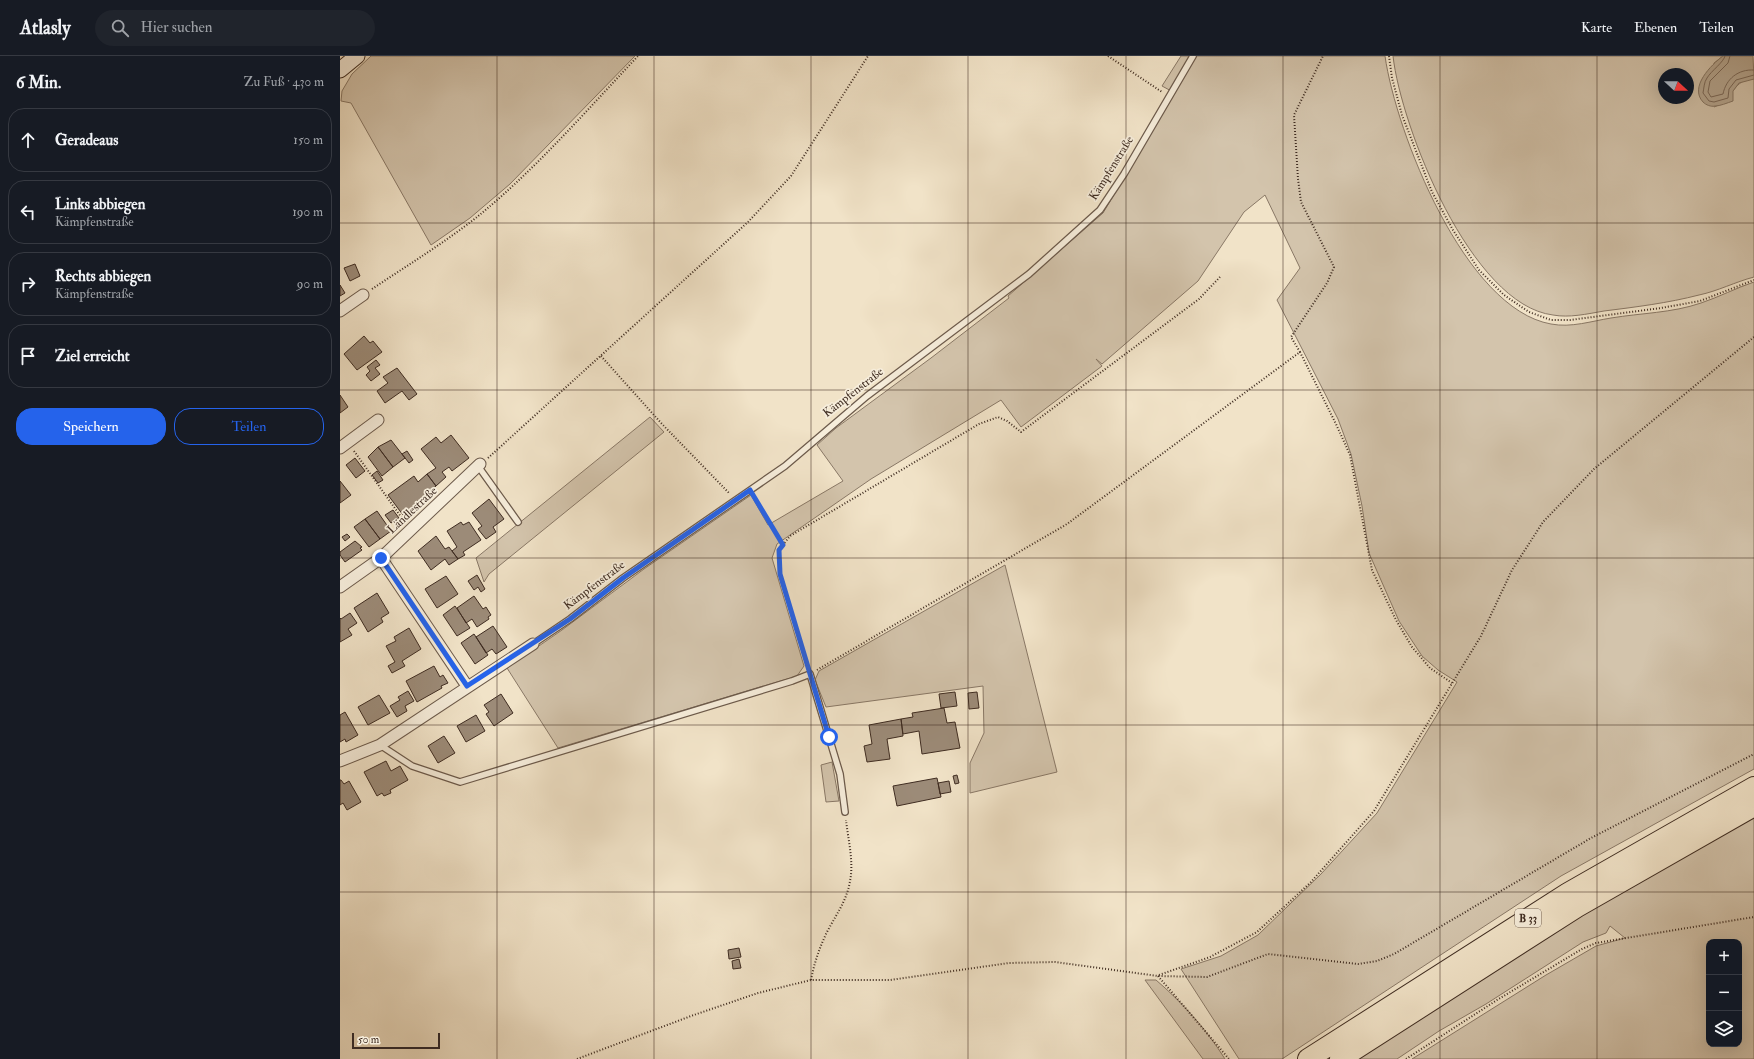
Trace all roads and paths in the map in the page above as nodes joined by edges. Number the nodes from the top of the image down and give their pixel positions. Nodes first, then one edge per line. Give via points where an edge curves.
1 (638, 56) edge
2 (868, 56) edge
3 (1108, 56) edge
4 (1193, 56) edge
5 (1323, 56) edge
6 (1389, 56) edge
7 (1169, 97) junction
8 (1220, 277) dead end
9 (1754, 280) edge
10 (363, 295) joint
11 (340, 312) edge
12 (1754, 337) edge
13 (1300, 352) junction
14 (600, 355) junction
15 (378, 420) dead end
16 (344, 445) edge
17 (479, 465) junction
18 (750, 490) junction
19 (735, 500) junction
20 (518, 522) dead end
21 (410, 530) junction
22 (783, 545) junction
23 (381, 558) junction
24 (340, 587) edge
25 (532, 644) joint
26 (810, 674) junction
27 (1452, 683) junction
28 (467, 686) junction
29 (380, 745) junction
30 (1754, 754) edge
31 (340, 761) edge
32 (1754, 787) edge
33 (1754, 806) edge
34 (845, 812) joint
35 (1754, 917) edge
36 (1158, 976) junction
37 (811, 980) junction
38 (577, 1059) edge
39 (1229, 1059) edge
40 (1308, 1059) edge
41 (1340, 1059) edge
42 (1406, 1059) edge

1 - 10 path via 576,125 477,217 440,245
2 - 14 path via 791,176 748,222
3 - 7 path
4 - 7 lane, Kämpfenstraße
5 - 13 path via 1294,115 1301,202 1334,267 1327,283 1291,337
6 - 9 path via 1402,115 1436,199 1479,270 1504,295 1529,312 1551,320 1570,320 1661,308 1700,300
7 - 18 lane, Kämpfenstraße via 1100,210 1029,274 867,396 785,466
8 - 22 path via 1200,299 1021,432 998,417 979,424 790,536
10 - 11 street
12 - 27 path via 1594,469 1543,522 1512,570 1481,636
13 - 26 path via 1067,524
13 - 27 path via 1350,456 1372,570 1412,647 1430,668
14 - 17 path
14 - 19 path
15 - 16 street
16 - 21 path
17 - 20 lane
17 - 21 street, Ländlestraße
18 - 19 lane, Kämpfenstraße
18 - 22 path
19 - 25 lane, Kämpfenstraße
21 - 23 street, Ländlestraße
22 - 26 path via 779,550 780,574
23 - 24 street, Ländlestraße
23 - 28 street
25 - 28 street, Kämpfenstraße
26 - 29 lane via 792,682 460,782 412,766
26 - 34 lane via 840,774
27 - 36 path via 1374,811 1311,882 1257,932 1210,957
28 - 29 street, Kämpfenstraße
29 - 31 street, Kämpfenstraße
30 - 36 path via 1592,838 1394,954 1358,964 1268,954 1207,977
32 - 40 highway, B 33 via 1568,893
33 - 41 highway, B 33 via 1577,907
34 - 37 path via 851,856 850,880 843,905 815,958
35 - 42 path via 1596,943 1497,1000
36 - 37 path via 1054,962 1017,963 890,980
36 - 39 path
37 - 38 path via 758,993

